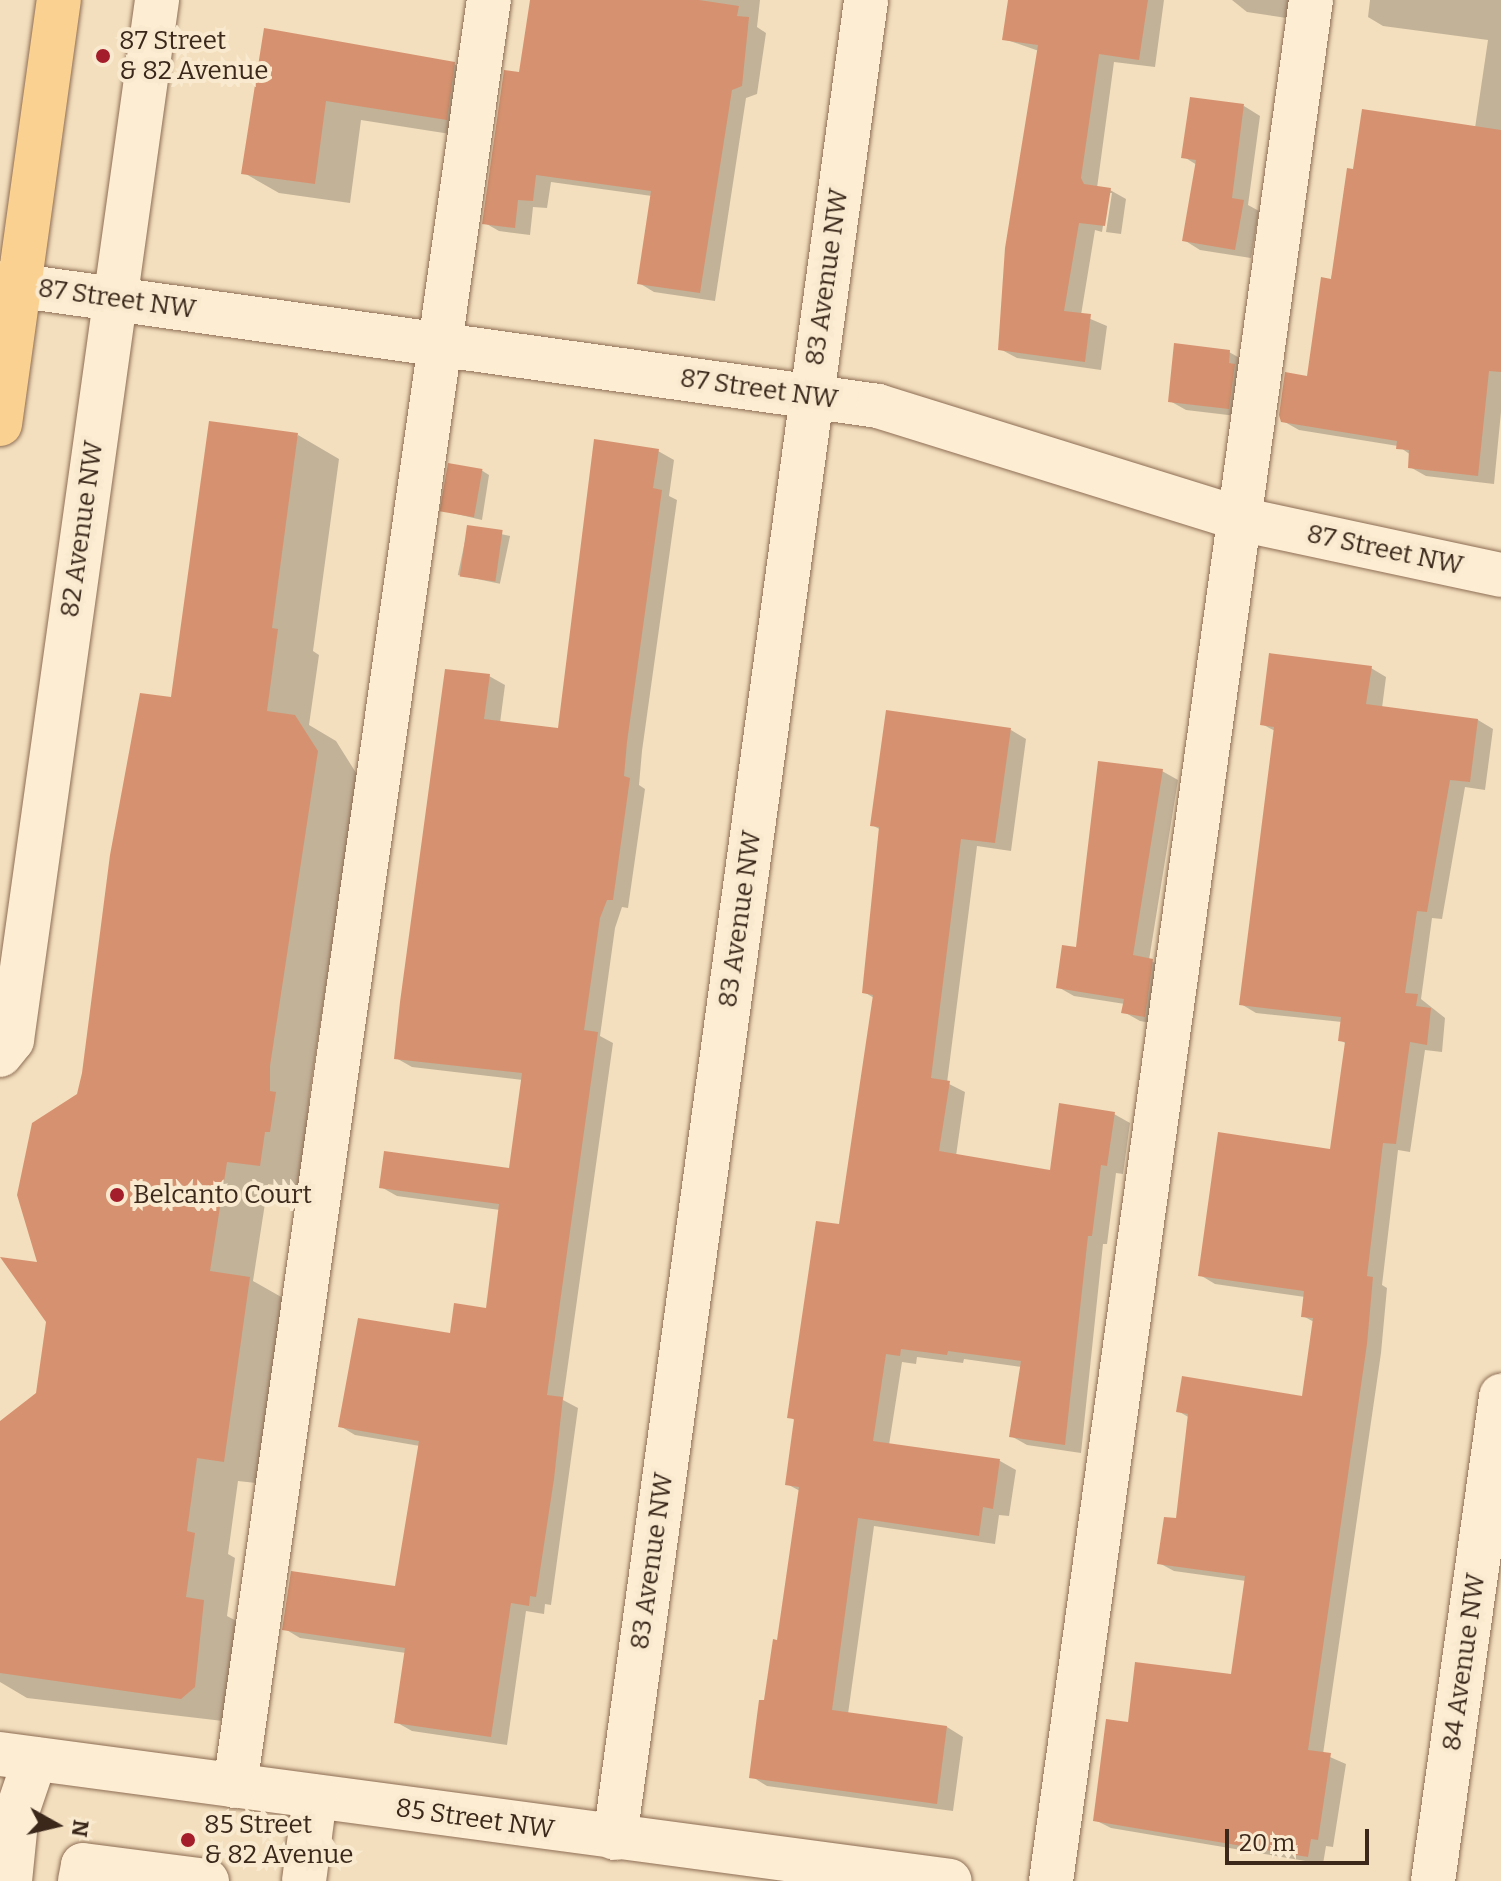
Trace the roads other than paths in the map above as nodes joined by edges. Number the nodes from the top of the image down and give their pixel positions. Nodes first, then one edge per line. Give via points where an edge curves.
1 (59, 0) edge
2 (157, 0) edge
3 (489, 0) edge
4 (866, 0) edge
5 (1311, 0) edge
6 (10, 284) edge
7 (114, 298) junction
8 (440, 344) junction
9 (811, 397) junction
10 (0, 424) edge
11 (1240, 519) junction
12 (1501, 575) edge
13 (0, 1055) edge
14 (1501, 1396) edge
15 (17, 1757) edge
16 (235, 1786) junction
17 (315, 1797) junction
18 (615, 1838) junction
19 (10, 1881) edge
20 (80, 1881) edge
21 (207, 1881) edge
22 (304, 1881) edge
23 (950, 1881) edge
24 (1051, 1881) edge
25 (1433, 1881) edge

1 - 6 main road
2 - 7 street, 82 Avenue NW
3 - 8 street
4 - 9 street, 83 Avenue NW
5 - 11 street
6 - 7 street, 87 Street NW
6 - 10 main road
7 - 8 street, 87 Street NW
7 - 13 street, 82 Avenue NW via 12,1040
8 - 9 street, 87 Street NW
8 - 16 street
9 - 11 street, 87 Street NW via 878,406
9 - 18 street, 83 Avenue NW
11 - 12 street, 87 Street NW
11 - 24 street
14 - 25 street, 84 Avenue NW
15 - 16 street, 85 Street NW
15 - 19 street
16 - 17 street, 85 Street NW
17 - 18 street, 85 Street NW
17 - 22 street
18 - 23 street, 85 Street NW
20 - 21 street via 83,1865

